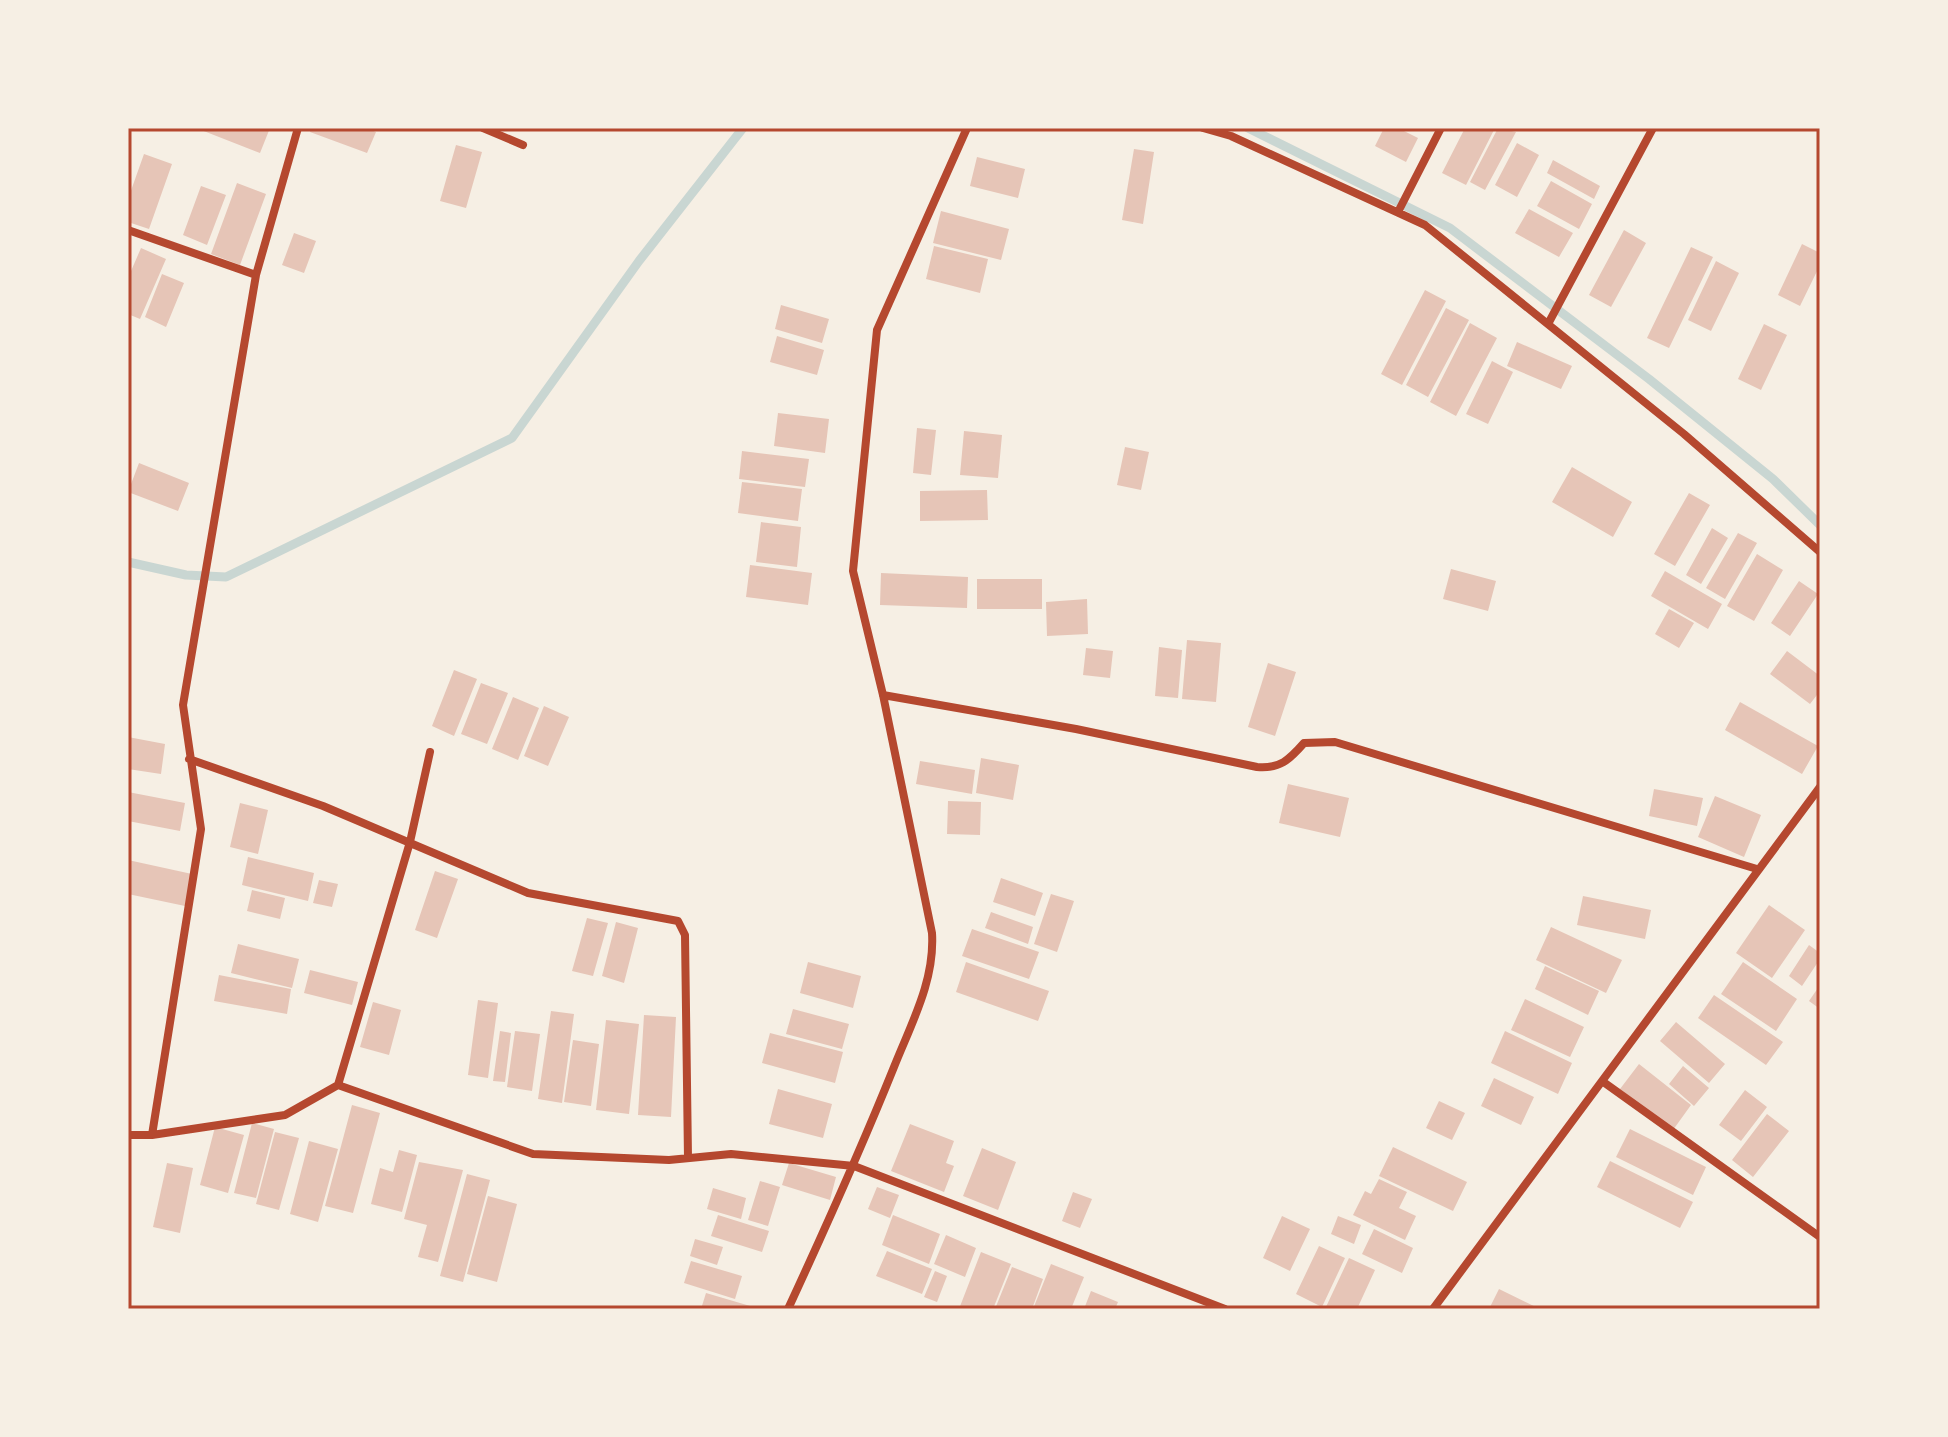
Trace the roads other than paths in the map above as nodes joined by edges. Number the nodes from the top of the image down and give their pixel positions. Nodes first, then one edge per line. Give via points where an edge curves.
1 (298, 128) edge
2 (483, 128) edge
3 (967, 128) edge
4 (1203, 128) edge
5 (1441, 128) edge
6 (1653, 128) edge
7 (523, 145) dead end
8 (1398, 212) junction
9 (128, 230) edge
10 (256, 275) junction
11 (1548, 324) junction
12 (1820, 552) edge
13 (883, 695) junction
14 (430, 752) dead end
15 (189, 759) junction
16 (1820, 787) edge
17 (410, 842) junction
18 (1757, 869) junction
19 (1602, 1081) junction
20 (338, 1085) junction
21 (128, 1135) edge
22 (152, 1135) junction
23 (688, 1158) junction
24 (854, 1166) junction
25 (1820, 1237) edge
26 (788, 1309) edge
27 (1225, 1309) edge
28 (1433, 1309) edge

1 - 10 street
2 - 7 street
3 - 13 street via 877,330 853,571
4 - 8 street
5 - 8 street
6 - 11 street
8 - 11 street via 1425,225
9 - 10 street
10 - 15 street via 183,705
11 - 12 street
13 - 18 street via 1257,767 1286,763 1304,743 1335,742
13 - 24 street via 933,956 924,993
14 - 17 street
15 - 17 street
15 - 22 street via 201,829
16 - 18 street
17 - 20 street
17 - 23 street via 528,893 678,921 685,935
18 - 19 street
19 - 25 street
19 - 28 street
20 - 22 street via 285,1115
20 - 23 street via 533,1154
21 - 22 street
23 - 24 street via 731,1154
24 - 26 street
24 - 27 street

